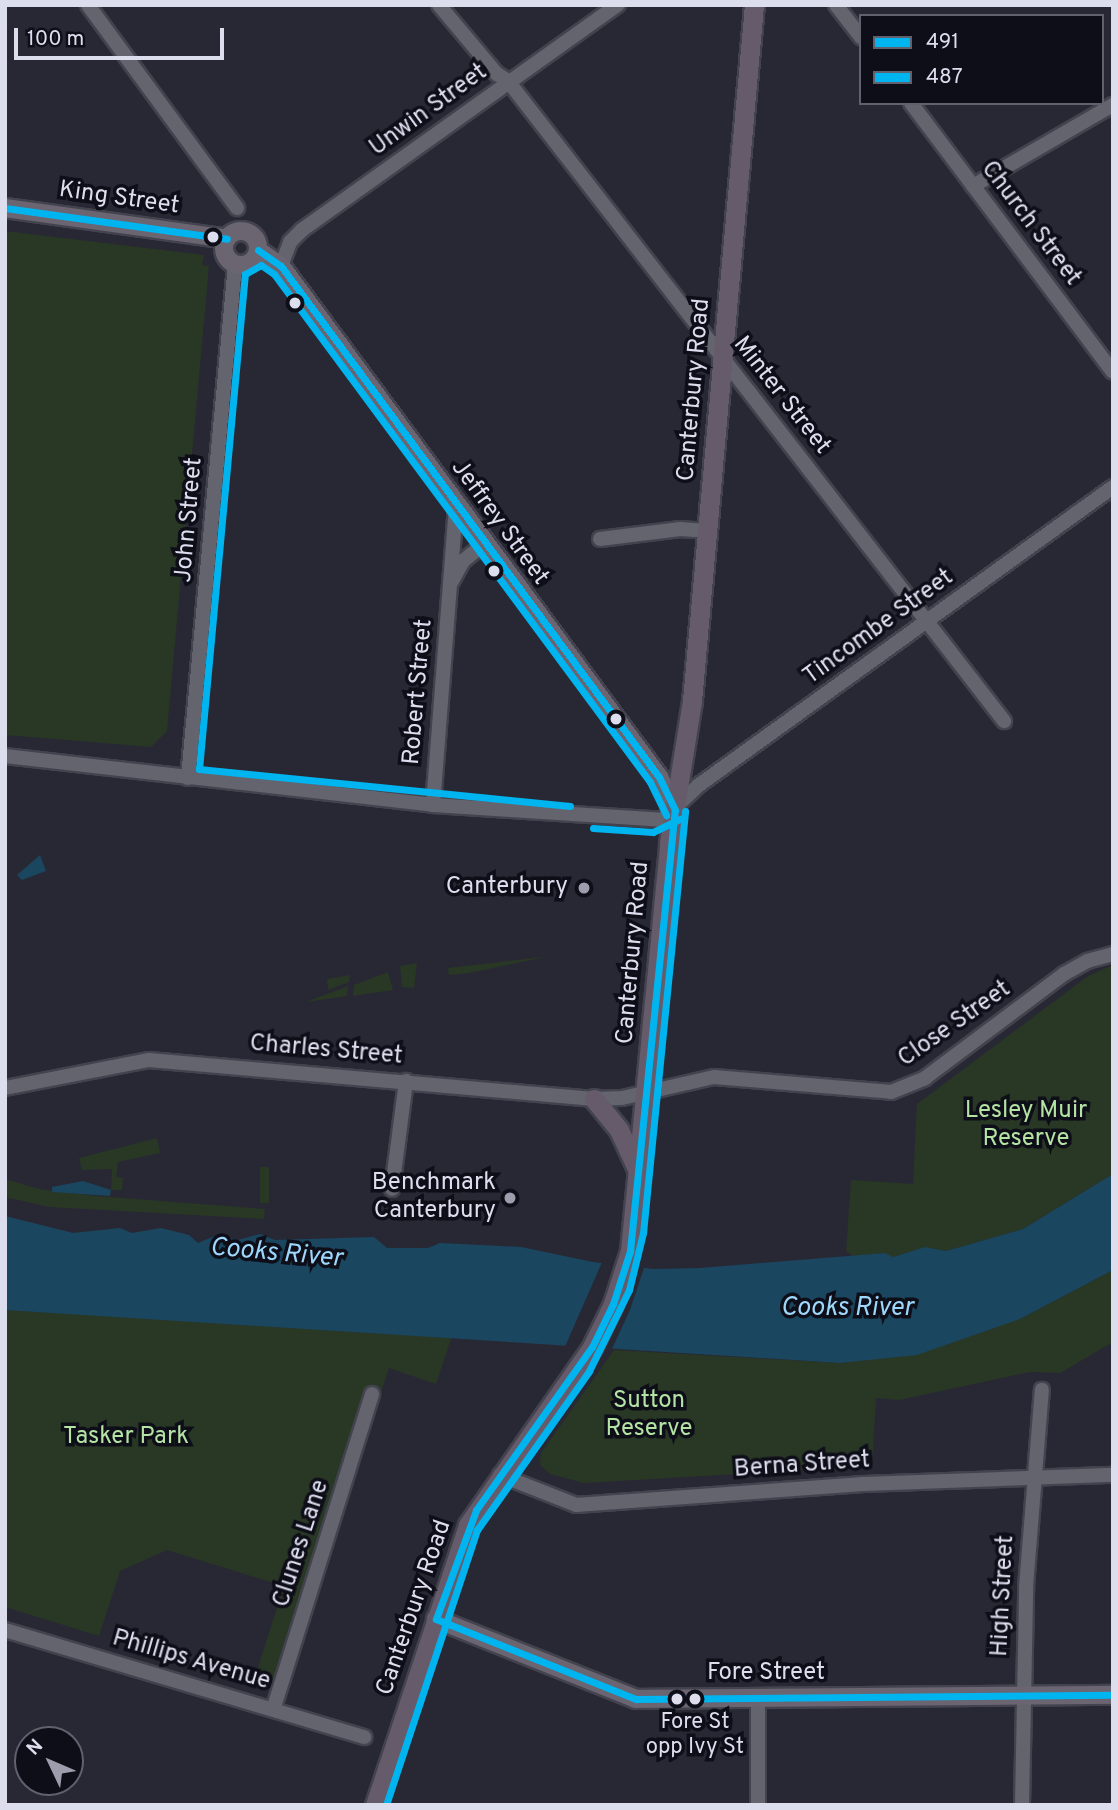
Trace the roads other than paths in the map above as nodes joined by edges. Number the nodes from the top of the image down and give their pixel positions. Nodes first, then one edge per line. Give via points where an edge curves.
1 (88, 5) edge
2 (439, 5) edge
3 (618, 5) edge
4 (754, 5) edge
5 (836, 5) edge
6 (859, 34) edge
7 (508, 81) junction
8 (913, 105) edge
9 (1113, 105) edge
10 (974, 186) junction
11 (5, 208) edge
12 (237, 208) dead end
13 (227, 239) junction
14 (258, 250) junction
15 (235, 265) junction
16 (281, 266) junction
17 (722, 357) junction
18 (1113, 372) edge
19 (1113, 487) edge
20 (456, 504) junction
21 (707, 531) junction
22 (600, 539) dead end
23 (485, 543) junction
24 (451, 582) junction
25 (927, 622) junction
26 (1004, 721) dead end
27 (5, 756) edge
28 (188, 778) junction
29 (433, 805) junction
30 (675, 810) junction
31 (1113, 954) edge
32 (406, 1081) junction
33 (5, 1088) edge
34 (645, 1093) junction
35 (594, 1099) junction
36 (638, 1172) junction
37 (392, 1189) dead end
38 (1042, 1390) dead end
39 (372, 1394) dead end
40 (500, 1475) junction
41 (1113, 1475) edge
42 (1033, 1477) junction
43 (436, 1619) junction
44 (5, 1630) edge
45 (1113, 1695) edge
46 (1022, 1697) junction
47 (758, 1699) junction
48 (274, 1707) junction
49 (363, 1737) dead end
50 (375, 1805) edge
51 (758, 1805) edge
52 (1022, 1805) edge

1 - 12 street
2 - 7 street, Minter Street
3 - 7 street, Unwin Street
4 - 17 highway, Canterbury Road
5 - 6 street
7 - 16 street, Unwin Street via 295,236
7 - 17 street, Minter Street
8 - 10 street, Church Street
9 - 10 street
10 - 18 street, Church Street
11 - 13 main road, King Street
13 - 14 main road via 235,232 246,232 255,239
13 - 15 main road via 224,254
14 - 15 main road via 250,263
14 - 16 main road
15 - 28 street, John Street
16 - 20 main road, Jeffrey Street
17 - 21 highway, Canterbury Road
17 - 25 street, Minter Street
19 - 25 street, Tincombe Street
20 - 23 main road, Jeffrey Street
20 - 24 street, Robert Street
21 - 22 street via 680,529
21 - 30 highway, Canterbury Road via 687,745
23 - 24 street via 463,561
23 - 30 main road, Jeffrey Street via 659,777
24 - 29 street, Robert Street
25 - 26 street, Minter Street
25 - 30 street, Tincombe Street via 699,785
27 - 28 street
28 - 29 street
29 - 30 street via 646,822 662,820
30 - 34 highway, Canterbury Road
31 - 34 street, Close Street via 1064,974 908,1087 891,1091 714,1077
32 - 33 street, Charles Street via 149,1060
32 - 35 street, Charles Street
32 - 37 street
34 - 35 street, Charles Street
34 - 36 highway, Canterbury Road
35 - 36 highway via 619,1130
36 - 40 highway, Canterbury Road via 633,1232 613,1304 592,1348
38 - 42 street, High Street
39 - 48 street, Clunes Lane
40 - 42 street, Berna Street via 576,1504
40 - 43 highway, Canterbury Road via 461,1542
41 - 42 street, Berna Street
42 - 46 street, High Street
43 - 47 main road, Fore Street via 636,1699
43 - 50 highway, Canterbury Road
44 - 48 street, Phillips Avenue
45 - 46 main road, Fore Street
46 - 47 main road, Fore Street
46 - 52 street, High Street
47 - 51 street
48 - 49 street, Phillips Avenue

